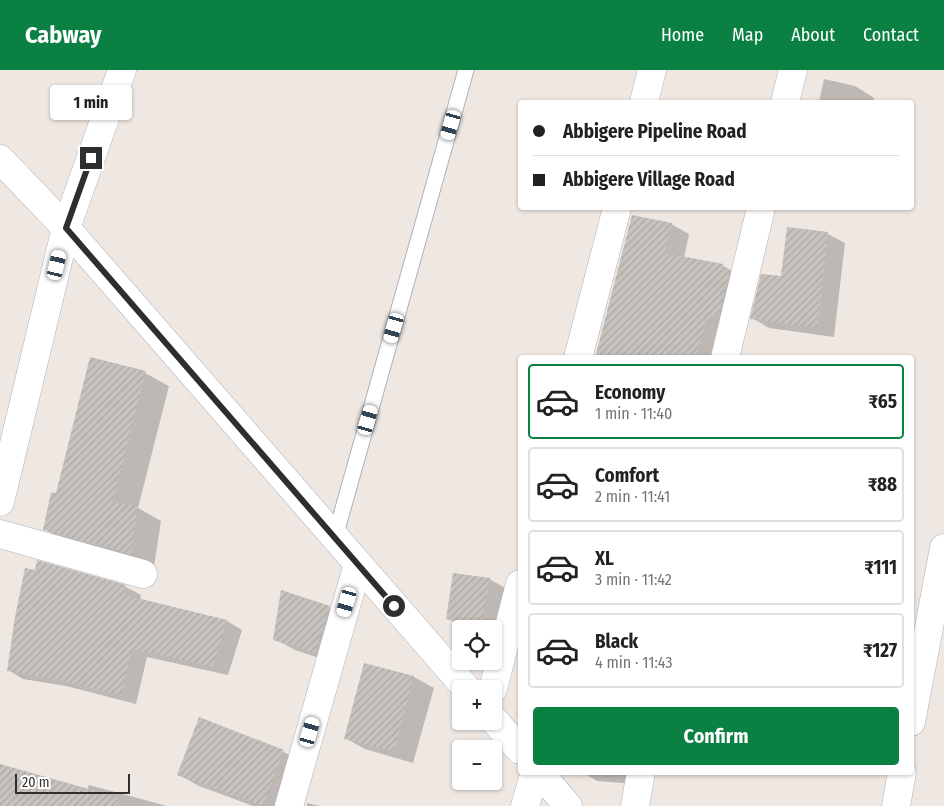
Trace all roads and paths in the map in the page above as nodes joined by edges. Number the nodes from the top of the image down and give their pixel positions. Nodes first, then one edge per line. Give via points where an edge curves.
1 (122, 70) edge
2 (466, 70) edge
3 (652, 70) edge
4 (793, 70) edge
5 (644, 100) edge
6 (786, 100) edge
7 (0, 159) edge
8 (616, 210) edge
9 (761, 210) edge
10 (66, 228) junction
11 (579, 355) edge
12 (726, 355) edge
13 (0, 502) edge
14 (0, 534) edge
15 (335, 537) junction
16 (944, 548) edge
17 (358, 564) junction
18 (143, 574) dead end
19 (518, 592) edge
20 (938, 612) edge
21 (459, 680) edge
22 (495, 680) edge
23 (914, 710) edge
24 (502, 729) edge
25 (518, 748) edge
26 (534, 775) edge
27 (542, 775) edge
28 (640, 775) edge
29 (901, 775) edge
30 (289, 806) edge
31 (524, 806) edge
32 (568, 806) edge
33 (635, 806) edge
34 (896, 806) edge

1 - 10 street
2 - 15 lane
3 - 5 street
4 - 6 street
7 - 10 street
8 - 11 street
9 - 12 street
10 - 13 street
10 - 15 street
14 - 18 street
15 - 17 street
16 - 20 street
17 - 21 street
17 - 30 street
19 - 22 street
20 - 23 street
24 - 25 street
26 - 31 street
27 - 32 street
28 - 33 street
29 - 34 street

